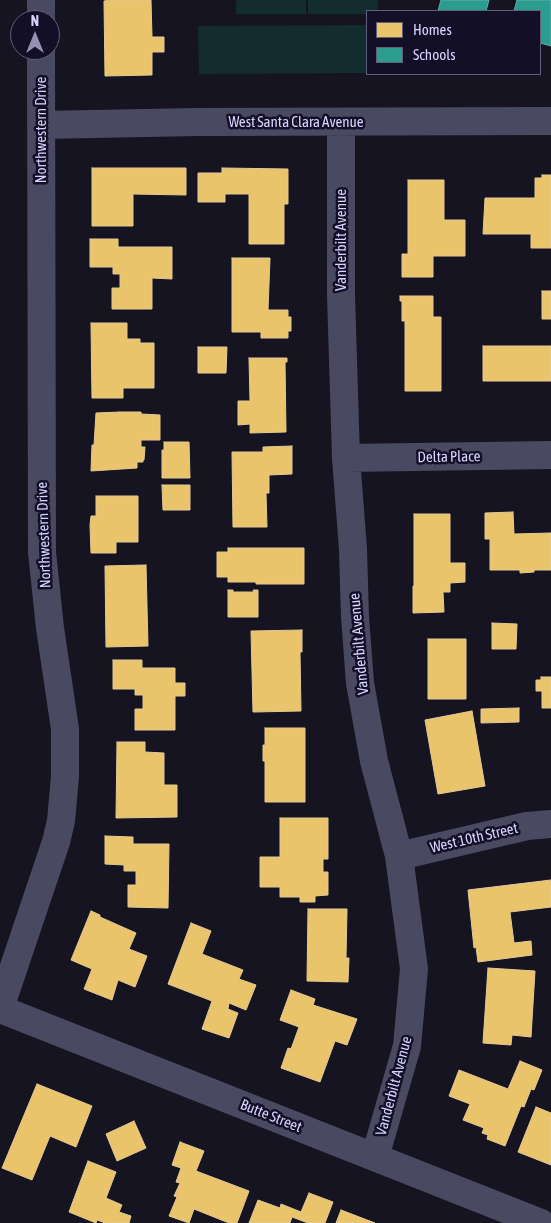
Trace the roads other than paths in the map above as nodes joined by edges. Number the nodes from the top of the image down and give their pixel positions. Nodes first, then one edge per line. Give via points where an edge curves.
1 (41, 60) edge
2 (551, 121) edge
3 (341, 122) junction
4 (41, 125) junction
5 (551, 455) edge
6 (346, 458) junction
7 (551, 824) edge
8 (398, 856) junction
9 (0, 1008) edge
10 (375, 1157) junction
11 (541, 1223) edge

1 - 4 street, Northwestern Drive
2 - 3 street, West Santa Clara Avenue
3 - 4 street, West Santa Clara Avenue
3 - 6 street, Vanderbilt Avenue via 341,295
4 - 9 street, Northwestern Drive via 42,552 65,729 65,776 56,842
5 - 6 street, Delta Place
6 - 8 street, Vanderbilt Avenue via 360,683 374,762
7 - 8 street, West 10th Street via 527,826
8 - 10 street, Vanderbilt Avenue via 414,969 407,1046
9 - 10 street, Butte Street
10 - 11 street, Butte Street

